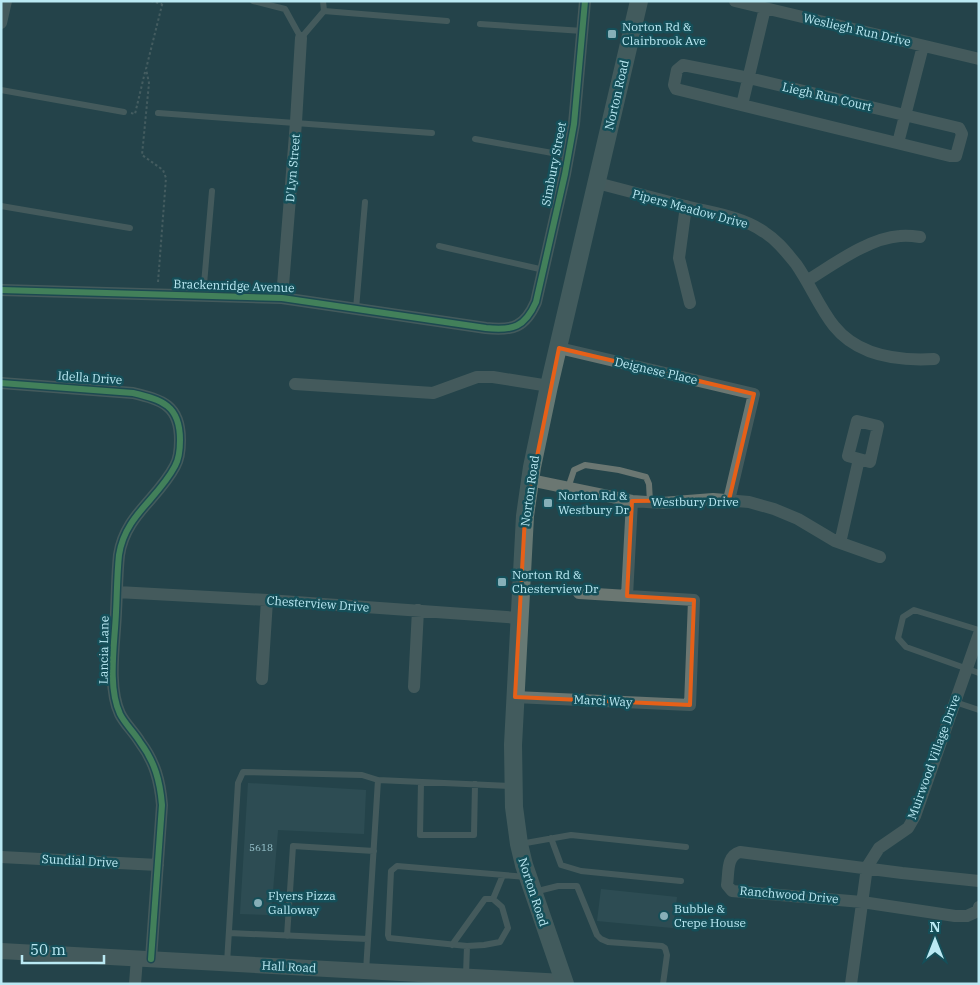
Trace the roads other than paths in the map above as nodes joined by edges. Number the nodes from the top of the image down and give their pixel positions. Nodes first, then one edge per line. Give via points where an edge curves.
1 (6, 1) edge
2 (253, 1) edge
3 (286, 1) edge
4 (323, 1) edge
5 (585, 1) edge
6 (639, 1) edge
7 (735, 1) edge
8 (765, 8) junction
9 (285, 9) junction
10 (324, 11) junction
11 (447, 21) dead end
12 (1, 24) edge
13 (480, 24) dead end
14 (583, 31) junction
15 (301, 38) junction
16 (923, 46) junction
17 (979, 59) edge
18 (749, 78) junction
19 (1, 90) edge
20 (742, 105) junction
21 (124, 112) dead end
22 (158, 113) dead end
23 (906, 116) junction
24 (296, 122) junction
25 (432, 133) dead end
26 (475, 139) dead end
27 (898, 143) junction
28 (569, 156) junction
29 (597, 184) junction
30 (212, 191) dead end
31 (365, 202) dead end
32 (1, 206) edge
33 (686, 206) junction
34 (130, 228) dead end
35 (920, 236) dead end
36 (439, 246) dead end
37 (544, 270) junction
38 (808, 280) junction
39 (1, 290) edge
40 (203, 296) junction
41 (282, 298) junction
42 (690, 303) dead end
43 (356, 309) junction
44 (522, 324) joint
45 (559, 348) junction
46 (934, 359) dead end
47 (1, 383) edge
48 (295, 384) dead end
49 (549, 386) junction
50 (173, 409) joint
51 (859, 459) dead end
52 (530, 480) junction
53 (568, 488) junction
54 (729, 500) junction
55 (632, 501) junction
56 (650, 502) junction
57 (840, 543) junction
58 (880, 557) dead end
59 (117, 592) junction
60 (579, 593) dead end
61 (627, 596) junction
62 (266, 600) junction
63 (418, 610) junction
64 (519, 618) junction
65 (979, 630) edge
66 (979, 634) edge
67 (966, 669) junction
68 (979, 673) edge
69 (262, 679) dead end
70 (414, 687) dead end
71 (515, 697) junction
72 (955, 702) junction
73 (979, 710) edge
74 (378, 780) junction
75 (421, 782) junction
76 (475, 784) junction
77 (514, 786) junction
78 (552, 838) junction
79 (518, 844) junction
80 (686, 847) dead end
81 (374, 851) junction
82 (1, 857) edge
83 (158, 865) junction
84 (866, 868) junction
85 (504, 875) junction
86 (682, 881) dead end
87 (979, 881) edge
88 (530, 885) junction
89 (493, 898) junction
90 (862, 902) junction
91 (979, 908) edge
92 (229, 933) junction
93 (287, 936) junction
94 (368, 940) junction
95 (452, 945) junction
96 (467, 946) junction
97 (1, 951) edge
98 (144, 959) junction
99 (227, 963) junction
100 (366, 971) junction
101 (463, 979) edge
102 (569, 983) edge
103 (134, 984) edge
104 (662, 984) edge
105 (851, 984) edge

1 - 12 street
2 - 9 lane
3 - 9 lane
4 - 10 lane
5 - 14 street, Simbury Street
6 - 29 main road, Norton Road
7 - 8 street, Wesliegh Run Drive
8 - 16 street, Wesliegh Run Drive
8 - 18 street
9 - 15 lane
10 - 11 lane
10 - 15 lane
13 - 14 lane
14 - 28 street, Simbury Street
15 - 24 street, D'Lyn Street
16 - 17 street, Wesliegh Run Drive
16 - 23 street
18 - 20 street
18 - 20 street, Liegh Run Court via 683,65 677,70 676,89
18 - 23 street, Liegh Run Court
19 - 21 lane
20 - 27 street, Liegh Run Court
22 - 24 lane
23 - 27 street
23 - 27 street, Liegh Run Court via 959,128 962,134 956,156
24 - 25 lane
24 - 41 street, D'Lyn Street
26 - 28 lane
28 - 37 street, Simbury Street
29 - 33 street, Pipers Meadow Drive
29 - 45 main road, Norton Road
30 - 40 lane
31 - 43 lane
32 - 34 lane
33 - 38 street, Pipers Meadow Drive via 745,222 763,231 780,244
33 - 42 street via 679,258
35 - 38 street via 881,240
36 - 37 lane
37 - 44 street, Simbury Street via 536,302
38 - 46 street, Pipers Meadow Drive via 834,326 857,345 893,359
39 - 40 street, Brackenridge Avenue
40 - 41 street, Brackenridge Avenue
41 - 43 street, Brackenridge Avenue
43 - 44 street, Brackenridge Avenue via 504,330
45 - 49 main road, Norton Road
45 - 54 street, Deignese Place via 754,394
47 - 50 street, Idella Drive via 133,393 154,398
48 - 49 street via 433,393 477,377 492,377
49 - 52 main road, Norton Road
50 - 59 street, Lancia Lane via 180,428 176,465 140,510 123,538
51 - 57 street
52 - 53 street, Westbury Drive
52 - 64 main road, Norton Road
53 - 55 street, Westbury Drive
53 - 56 lane via 574,470 585,465 620,470 646,477
54 - 56 street, Westbury Drive
54 - 57 street, Westbury Drive via 774,508
55 - 56 street, Westbury Drive
55 - 61 street
57 - 58 street, Westbury Drive
59 - 62 street, Chesterview Drive
59 - 83 street, Lancia Lane via 115,696 120,713 149,753 156,770 162,805
60 - 61 street
61 - 71 street, Marci Way via 694,600 690,705
62 - 63 street, Chesterview Drive
62 - 69 street
63 - 64 street, Chesterview Drive
63 - 70 street
64 - 71 main road, Norton Road
65 - 67 lane via 914,610 904,617 898,638 906,647
66 - 67 street, Muirwood Village Drive
67 - 68 lane
67 - 72 street, Muirwood Village Drive
71 - 77 main road, Norton Road
72 - 73 lane
72 - 84 street, Muirwood Village Drive via 915,816 908,828 879,848
74 - 75 lane
74 - 81 lane
74 - 92 lane via 362,775 243,772 238,783
75 - 76 lane
75 - 76 lane via 420,835 474,835
76 - 77 lane
77 - 79 main road, Norton Road
78 - 79 lane
78 - 80 lane via 577,835
78 - 86 lane via 561,865 566,867
79 - 88 main road, Norton Road
81 - 93 lane via 292,846
81 - 94 lane
82 - 83 street, Sundial Drive
83 - 98 street, Lancia Lane
84 - 87 street, Ranchwood Drive
84 - 90 street, Muirwood Village Drive
84 - 90 street, Ranchwood Drive via 740,852 730,858 728,885 732,891
85 - 88 lane
85 - 89 lane
85 - 95 lane via 394,868 389,938
88 - 102 main road, Norton Road
88 - 104 lane via 577,886 601,940 665,948 667,956
89 - 95 lane via 485,899
89 - 96 lane via 502,907 508,928 500,942
90 - 91 street, Ranchwood Drive via 955,916 967,916
90 - 105 street, Muirwood Village Drive
92 - 93 lane
92 - 99 lane
93 - 94 lane
94 - 100 lane
95 - 96 lane
96 - 101 lane
97 - 98 street, Hall Road
98 - 99 street, Hall Road
98 - 103 street, Lancia Lane
99 - 100 street, Hall Road
100 - 101 street, Hall Road via 384,975
101 - 102 street, Hall Road

